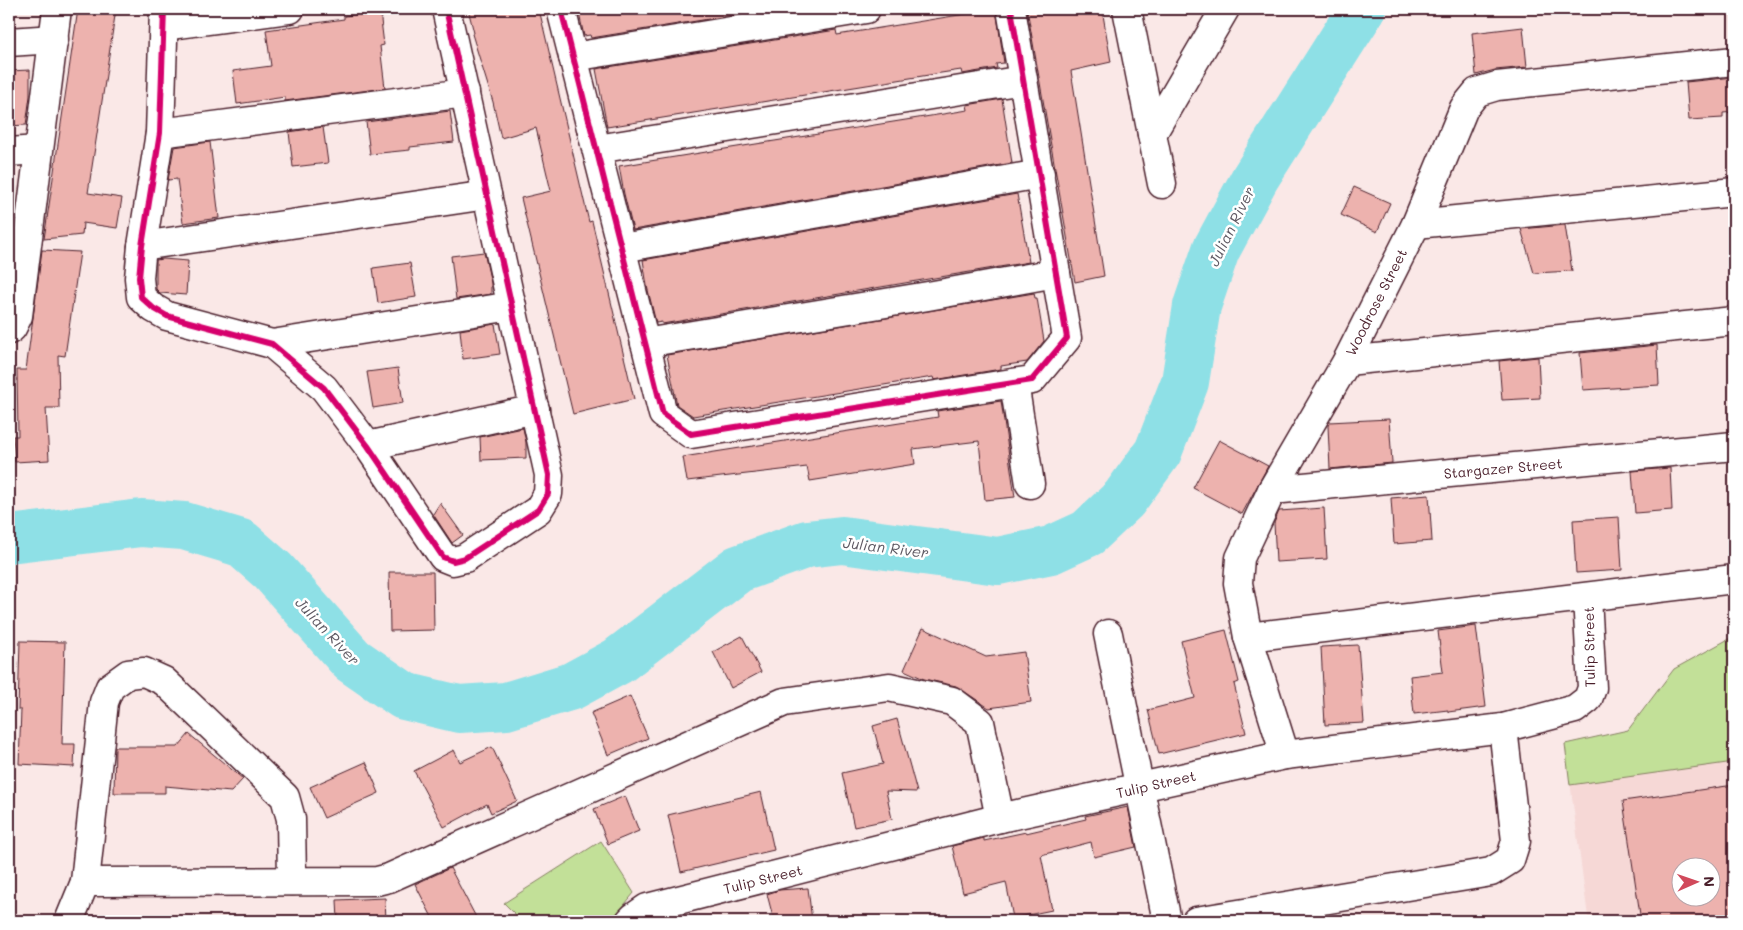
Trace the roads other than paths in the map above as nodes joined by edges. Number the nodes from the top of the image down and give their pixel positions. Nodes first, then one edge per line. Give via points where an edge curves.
1 (57, 9) edge
2 (290, 9) edge
3 (446, 9) edge
4 (561, 9) edge
5 (866, 9) edge
6 (1011, 9) edge
7 (1128, 9) edge
8 (1224, 9) edge
9 (164, 18) edge
10 (54, 38) junction
11 (9, 42) edge
12 (573, 57) junction
13 (1734, 61) edge
14 (1024, 80) junction
15 (465, 93) junction
16 (160, 133) junction
17 (1152, 134) junction
18 (596, 149) junction
19 (38, 150) junction
20 (9, 152) edge
21 (1040, 174) junction
22 (1162, 184) dead end
23 (1734, 192) edge
24 (487, 195) junction
25 (1416, 224) junction
26 (142, 246) junction
27 (622, 248) junction
28 (1056, 273) junction
29 (512, 306) junction
30 (1734, 321) edge
31 (9, 330) edge
32 (645, 343) junction
33 (272, 344) junction
34 (1346, 361) junction
35 (1014, 383) junction
36 (535, 409) junction
37 (368, 446) junction
38 (1734, 446) edge
39 (1030, 484) dead end
40 (1272, 490) junction
41 (1734, 579) edge
42 (1587, 597) junction
43 (1108, 634) dead end
44 (1248, 637) junction
45 (1503, 728) junction
46 (1285, 755) junction
47 (1139, 788) junction
48 (1000, 818) junction
49 (292, 881) junction
50 (85, 882) junction
51 (69, 921) edge
52 (630, 921) edge
53 (1167, 921) edge
54 (1196, 921) edge

1 - 10 street
2 - 9 street
3 - 15 street
4 - 12 street
5 - 12 street
6 - 14 street
7 - 17 street
8 - 17 street
9 - 16 street
10 - 11 street
10 - 19 street
12 - 18 street
13 - 25 street, Woodrose Street via 1497,86 1477,92 1464,108
14 - 18 street
14 - 21 street
15 - 16 street
15 - 24 street
16 - 26 street
17 - 22 street
18 - 27 street
19 - 20 street
19 - 31 street via 18,316
21 - 27 street
21 - 28 street
23 - 25 street
24 - 26 street
24 - 29 street
25 - 34 street, Woodrose Street
26 - 33 street via 141,297 153,308 167,316
27 - 32 street
28 - 32 street
28 - 35 street via 1068,338 1032,380
29 - 33 street
29 - 36 street
30 - 34 street
32 - 35 street via 663,414 691,434
33 - 37 street via 324,388
34 - 40 street, Woodrose Street
35 - 39 street
36 - 37 street
36 - 37 street via 549,475 548,494 538,510 465,558 453,561 443,557
38 - 40 street, Stargazer Street
40 - 44 street, Woodrose Street via 1240,558 1238,583
41 - 42 street
42 - 44 street
42 - 45 street, Tulip Street via 1592,688 1588,699 1575,709
43 - 47 street
44 - 46 street, Woodrose Street
45 - 46 street, Tulip Street
45 - 54 street via 1516,841 1510,860 1491,872
46 - 47 street, Tulip Street
47 - 48 street, Tulip Street
47 - 53 street
48 - 49 street via 980,722 952,701 889,687 784,702 389,878 377,881
48 - 52 street, Tulip Street via 647,908
49 - 50 street
49 - 50 street via 291,819 285,797 164,681 144,672 128,674 110,687 104,702
50 - 51 street

